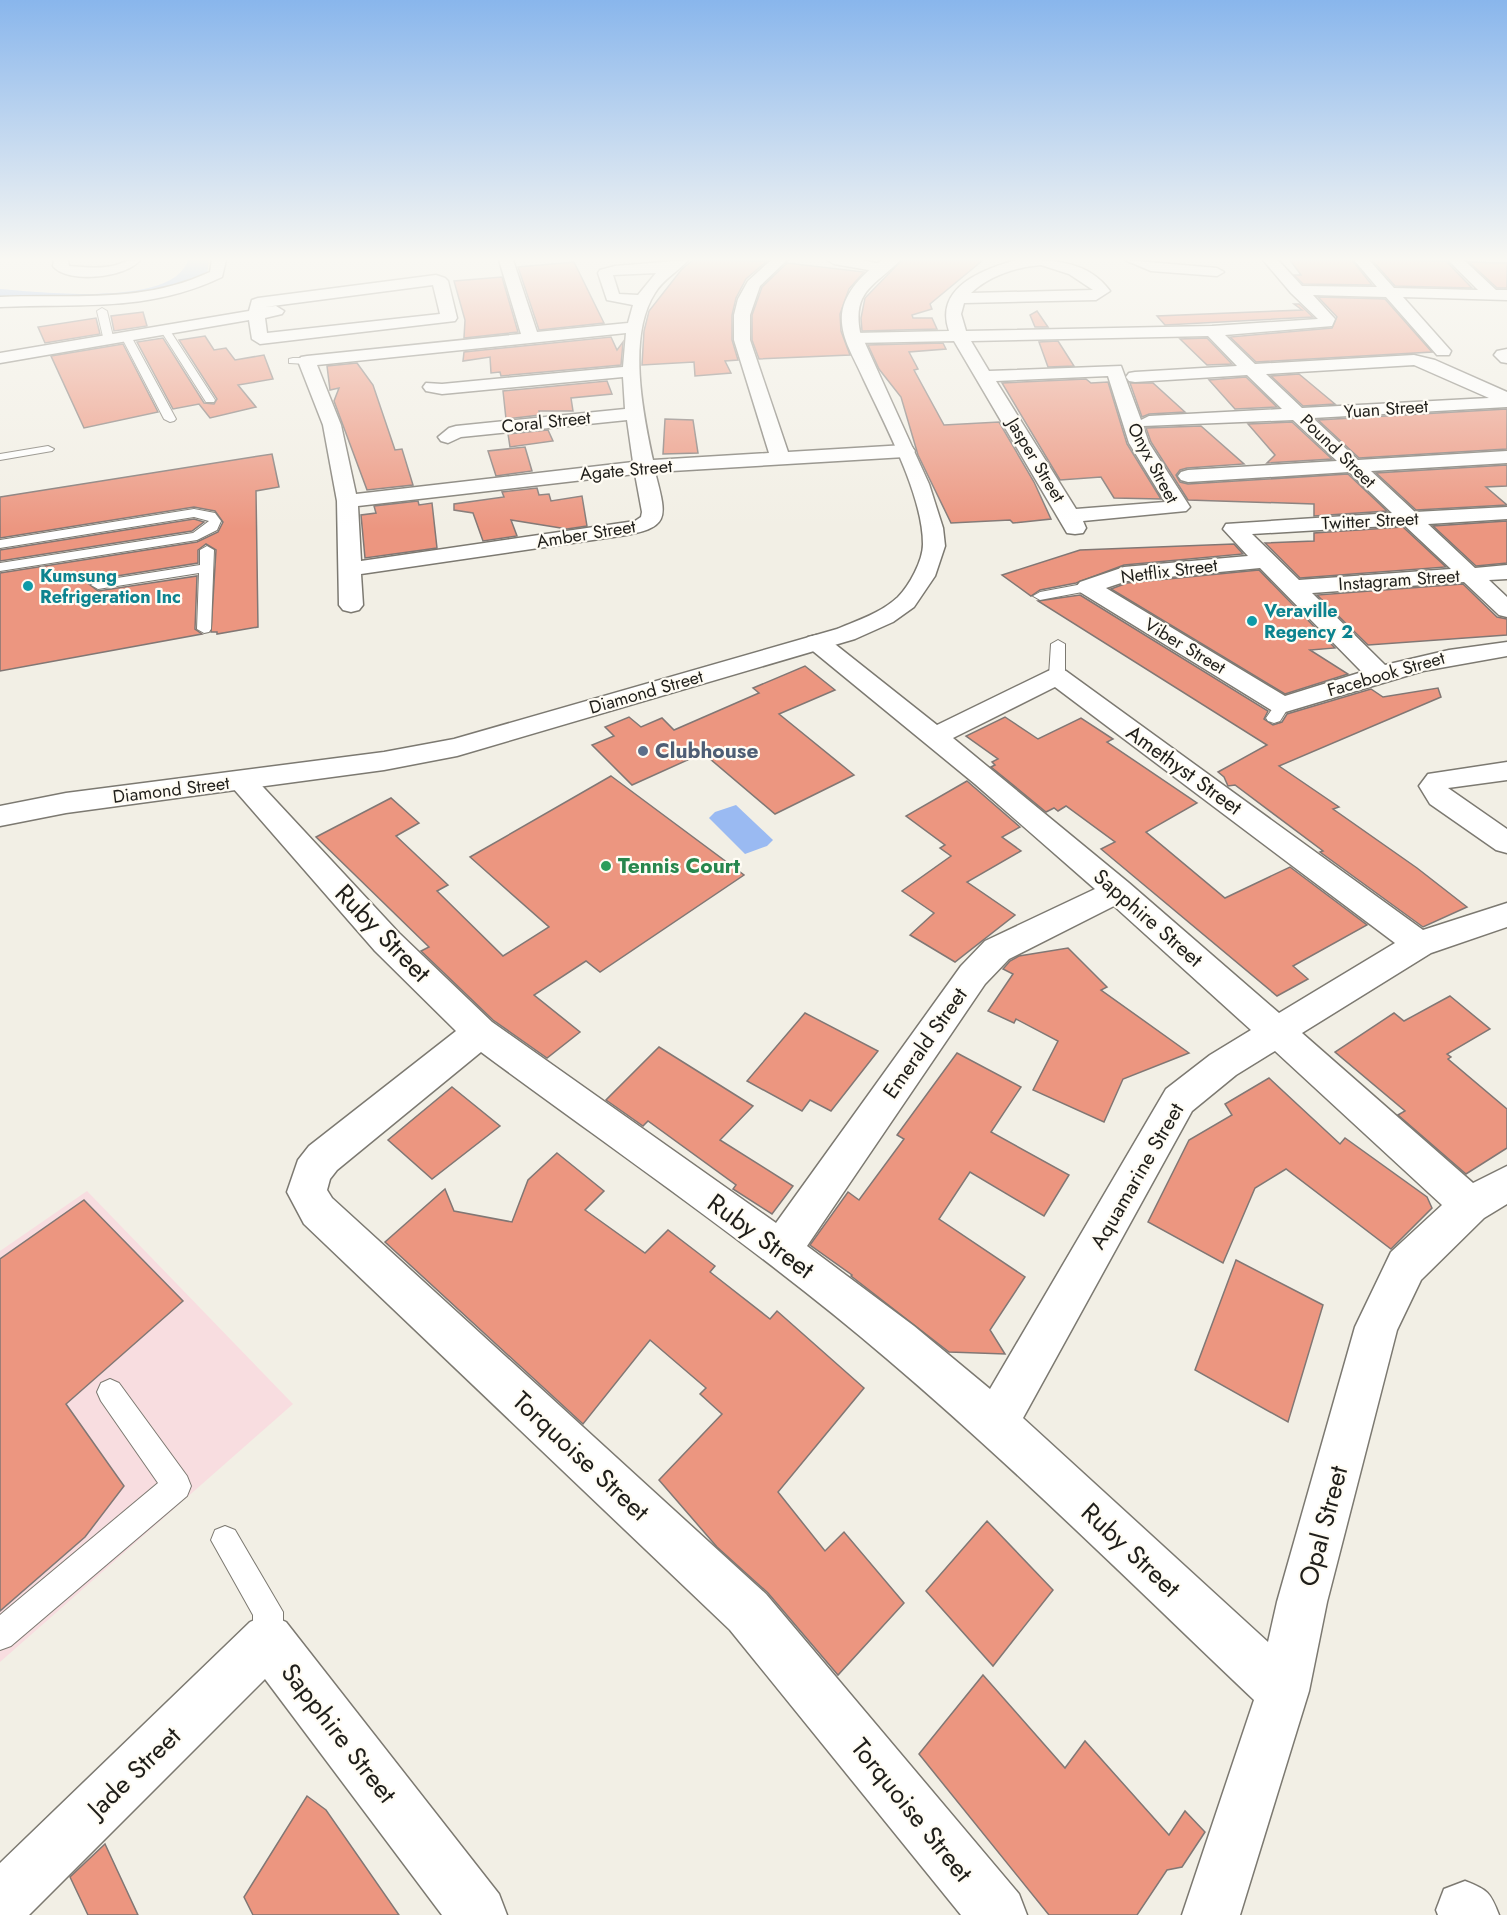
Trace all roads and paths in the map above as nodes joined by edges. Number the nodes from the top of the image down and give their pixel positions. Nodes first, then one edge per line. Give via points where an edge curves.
1 (52, 349) edge
2 (133, 349) edge
3 (178, 349) edge
4 (411, 349) edge
5 (633, 349) edge
6 (745, 349) edge
7 (859, 349) edge
8 (968, 349) edge
9 (1230, 349) edge
10 (0, 358) edge
11 (1251, 370) junction
12 (633, 371) junction
13 (985, 376) junction
14 (1135, 376) dead end
15 (210, 400) dead end
16 (1507, 401) edge
17 (636, 413) junction
18 (1300, 415) junction
19 (170, 419) dead end
20 (1149, 422) dead end
21 (48, 449) dead end
22 (905, 451) junction
23 (0, 457) edge
24 (1507, 457) edge
25 (781, 460) junction
26 (644, 467) junction
27 (1355, 467) junction
28 (1188, 476) dead end
29 (347, 501) junction
30 (1507, 513) edge
31 (1409, 519) junction
32 (1072, 522) joint
33 (0, 544) edge
34 (207, 550) dead end
35 (1264, 561) junction
36 (0, 567) edge
37 (206, 568) junction
38 (350, 569) junction
39 (1507, 572) edge
40 (1471, 575) junction
41 (98, 585) dead end
42 (1088, 587) junction
43 (1291, 588) junction
44 (1040, 596) dead end
45 (351, 605) dead end
46 (1507, 610) edge
47 (204, 629) dead end
48 (817, 642) junction
49 (1058, 644) dead end
50 (1507, 649) edge
51 (1379, 674) junction
52 (1057, 676) junction
53 (1278, 712) joint
54 (937, 735) junction
55 (1507, 771) edge
56 (242, 781) junction
57 (0, 816) edge
58 (1507, 843) edge
59 (1118, 891) junction
60 (1507, 915) edge
61 (1419, 944) junction
62 (480, 1032) junction
63 (1278, 1032) junction
64 (1489, 1194) edge
65 (781, 1250) junction
66 (110, 1392) dead end
67 (995, 1424) junction
68 (225, 1540) dead end
69 (0, 1635) edge
70 (268, 1640) junction
71 (1283, 1691) junction
72 (0, 1903) edge
73 (476, 1914) edge
74 (998, 1915) edge
75 (1211, 1915) edge

1 - 10 street
2 - 19 lane
3 - 15 lane
4 - 29 street via 300,361 332,424
5 - 12 street, Amber Street
6 - 25 street
7 - 22 street, Diamond Street
8 - 13 street, Jasper Street
9 - 11 street, Pound Street
11 - 14 street
11 - 16 street via 1414,360
11 - 18 street, Pound Street
12 - 17 street, Amber Street
12 - 17 street, Coral Street via 437,388 452,434
13 - 32 street, Jasper Street
13 - 32 street, Onyx Street via 1115,370 1139,443 1179,507
16 - 18 street, Yuan Street
17 - 26 street, Amber Street
18 - 20 street, Yuan Street
18 - 27 street, Pound Street
21 - 23 lane
22 - 25 street, Agate Street
22 - 48 street, Diamond Street via 932,528 934,548 923,576 908,600 886,617
24 - 27 street
25 - 26 street, Agate Street
26 - 29 street, Agate Street
26 - 38 street, Amber Street via 653,508 647,524
27 - 28 street
27 - 31 street, Pound Street
29 - 38 street
30 - 31 street, Twitter Street
31 - 35 street, Twitter Street via 1234,529
31 - 40 street, Pound Street
33 - 36 lane via 194,513 212,516 215,521 197,536
34 - 37 lane
35 - 42 street, Netflix Street via 1124,574
35 - 43 street
37 - 41 lane
37 - 47 lane
38 - 45 street
39 - 40 street, Instagram Street
40 - 43 street, Instagram Street
40 - 46 street, Pound Street
42 - 44 lane, Netflix Street
42 - 53 street, Viber Street
43 - 51 street
48 - 54 street, Sapphire Street
48 - 56 street, Diamond Street via 457,747
49 - 52 lane
50 - 51 street, Facebook Street via 1460,654
51 - 53 street, Facebook Street
52 - 54 street
52 - 61 street, Amethyst Street
54 - 59 street, Sapphire Street
55 - 58 street via 1438,780 1433,786 1440,797
56 - 57 street, Diamond Street via 66,803
56 - 62 street, Ruby Street via 387,942
59 - 63 street, Sapphire Street
59 - 65 street, Emerald Street via 997,950 973,975
60 - 61 street, Aquamarine Street
61 - 63 street, Aquamarine Street
62 - 65 street, Ruby Street
62 - 74 street, Torquoise Street via 323,1158 312,1172 307,1192 318,1211 748,1612
63 - 64 street, Sapphire Street
63 - 67 street, Aquamarine Street via 1223,1065 1179,1100
64 - 71 street, Opal Street via 1406,1266 1376,1327 1302,1602
65 - 67 street, Ruby Street via 899,1341
66 - 69 lane via 177,1486
67 - 71 street, Ruby Street
68 - 70 lane via 268,1612
70 - 72 street, Jade Street
70 - 73 street, Sapphire Street
71 - 75 street, Opal Street

